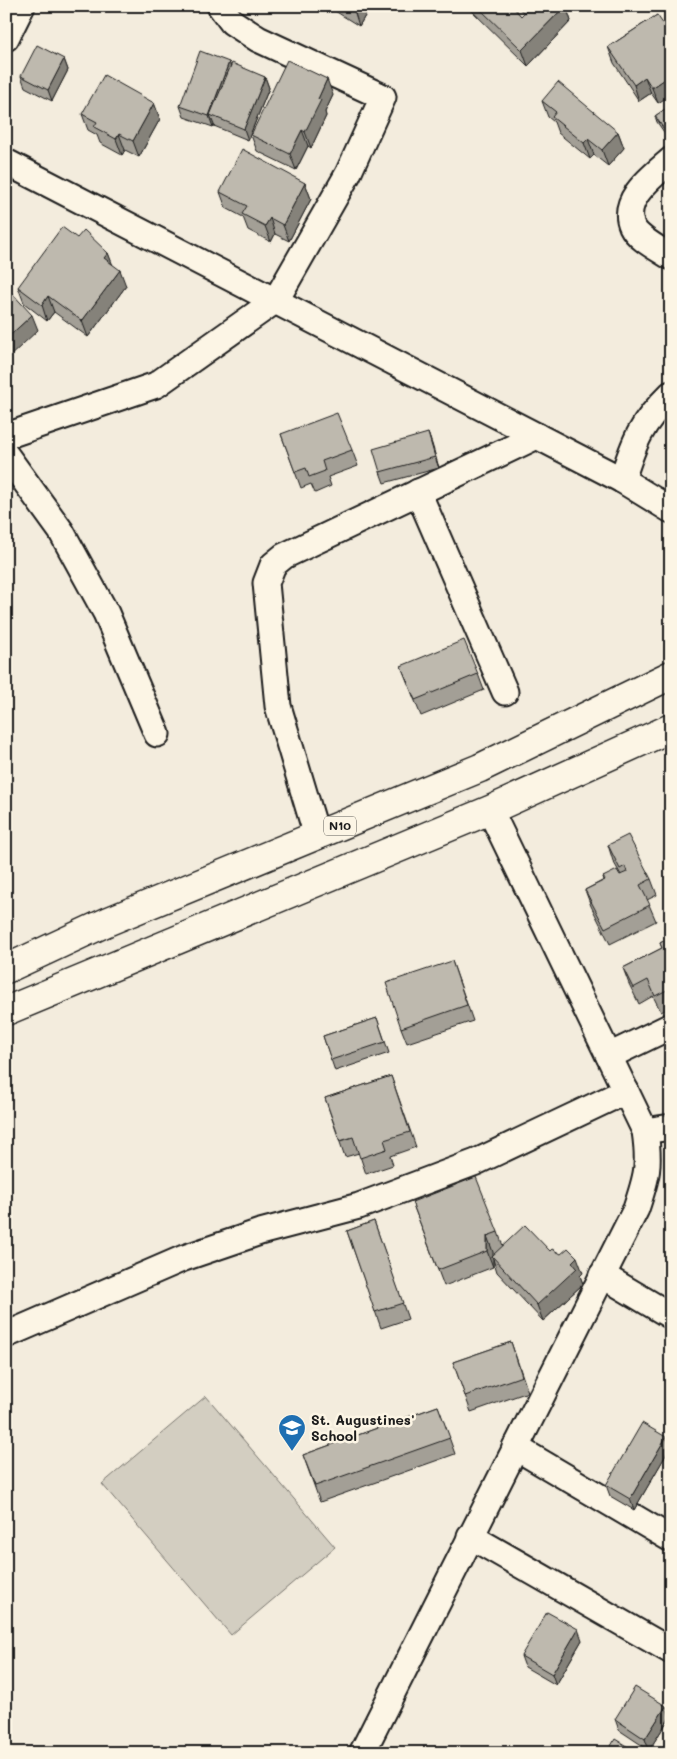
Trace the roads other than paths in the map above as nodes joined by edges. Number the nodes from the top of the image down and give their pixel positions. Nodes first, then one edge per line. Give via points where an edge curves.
1 (22, 6) edge
2 (220, 6) edge
3 (6, 38) edge
4 (671, 160) edge
5 (6, 162) edge
6 (671, 257) edge
7 (276, 300) junction
8 (671, 394) edge
9 (6, 436) edge
10 (537, 436) junction
11 (6, 455) edge
12 (622, 480) junction
13 (418, 492) junction
14 (671, 510) edge
15 (671, 675) edge
16 (505, 692) dead end
17 (671, 728) edge
18 (157, 734) dead end
19 (490, 810) junction
20 (317, 836) junction
21 (6, 969) edge
22 (6, 1011) edge
23 (671, 1026) edge
24 (609, 1056) junction
25 (626, 1091) junction
26 (671, 1127) edge
27 (645, 1131) junction
28 (602, 1276) junction
29 (671, 1316) edge
30 (6, 1335) edge
31 (515, 1447) junction
32 (470, 1536) junction
33 (671, 1539) edge
34 (671, 1652) edge
35 (362, 1753) edge

1 - 3 street
2 - 7 street via 232,22 258,39 383,97 348,174
4 - 6 street via 638,191 630,217 632,227 641,237
5 - 7 street
7 - 9 street via 156,385
7 - 10 street
8 - 12 street via 652,412 635,440
10 - 12 street
10 - 13 street
11 - 18 street via 61,531 106,613
12 - 14 street
13 - 16 street
13 - 20 street via 284,556 273,565 266,583 278,706
15 - 20 main road, N10 via 480,768
17 - 19 main road
19 - 22 main road
19 - 24 street
20 - 21 main road, N10 via 109,921
23 - 24 street
24 - 25 street
25 - 27 street
25 - 30 street via 476,1162 359,1206 260,1232 184,1258
26 - 27 street
27 - 28 street via 649,1160 645,1181 636,1209
28 - 29 street
28 - 31 street
31 - 32 street
31 - 33 street
32 - 34 street
32 - 35 street

